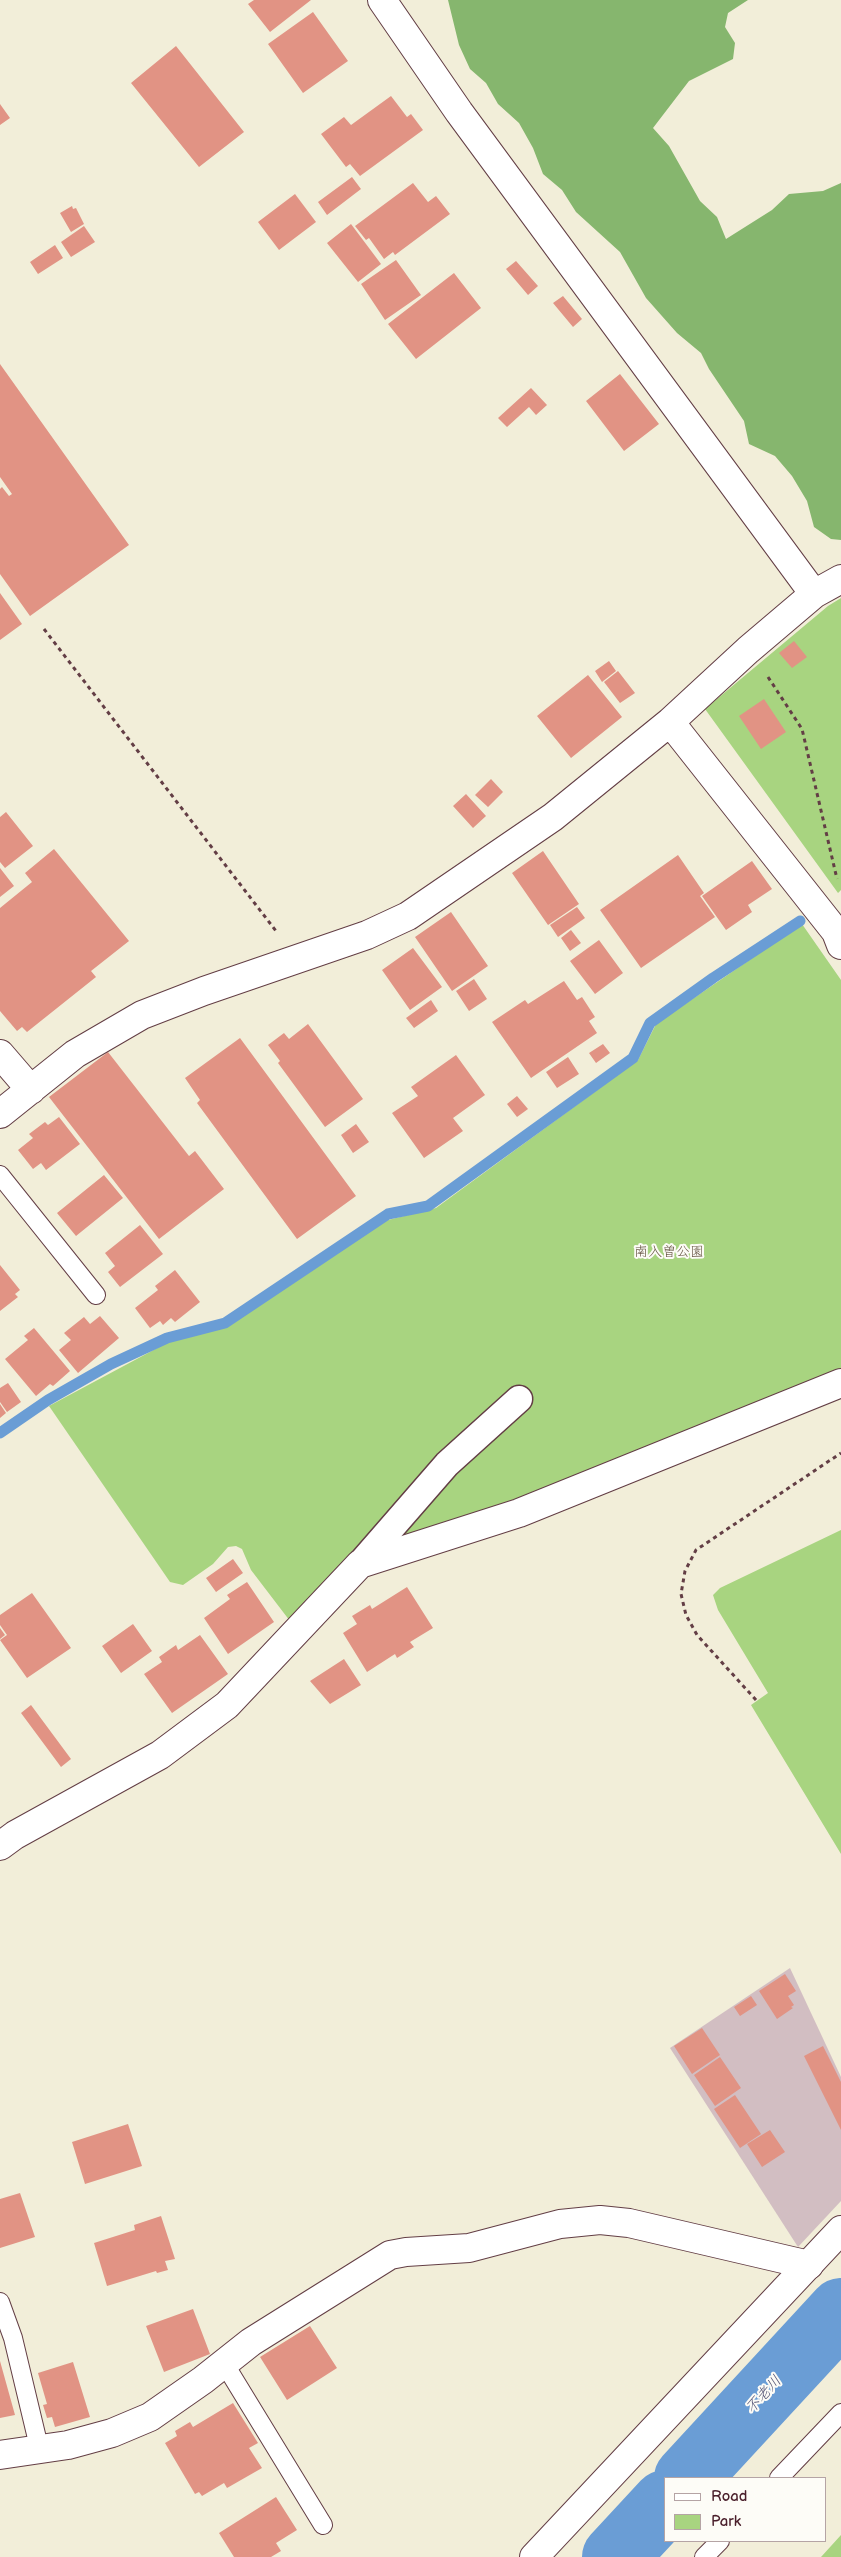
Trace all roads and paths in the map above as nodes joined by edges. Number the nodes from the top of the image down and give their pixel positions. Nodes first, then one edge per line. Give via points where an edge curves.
1 (382, 0) edge
2 (841, 579) edge
3 (814, 594) junction
4 (44, 628) dead end
5 (748, 650) junction
6 (670, 722) junction
7 (841, 884) edge
8 (841, 945) edge
9 (293, 960) junction
10 (0, 1054) edge
11 (31, 1090) junction
12 (0, 1114) edge
13 (0, 1175) edge
14 (96, 1294) dead end
15 (841, 1383) edge
16 (519, 1399) dead end
17 (841, 1453) edge
18 (360, 1564) junction
19 (756, 1700) dead end
20 (0, 1846) edge
21 (841, 2230) edge
22 (808, 2265) junction
23 (0, 2302) edge
24 (224, 2363) junction
25 (841, 2413) edge
26 (40, 2451) junction
27 (0, 2455) edge
28 (780, 2477) edge
29 (323, 2525) dead end
30 (719, 2542) edge
31 (534, 2557) edge
32 (704, 2557) edge

1 - 3 street via 459,112
2 - 3 street
3 - 5 street
4 - 9 path via 279,935
5 - 6 street
5 - 7 path via 802,729 837,879
6 - 8 street via 836,932
6 - 9 street via 553,817 408,916 367,935
9 - 11 street via 142,1014 74,1054
10 - 11 street
11 - 12 street
13 - 14 lane
15 - 18 street via 519,1513
16 - 18 street via 447,1464
17 - 19 path via 696,1550 685,1571 681,1594 686,1615 697,1635
18 - 20 street via 227,1705 160,1756
21 - 22 street
22 - 24 street via 629,2223 600,2220 560,2224 469,2248 390,2255 304,2306
22 - 31 street
23 - 26 lane via 13,2338
24 - 26 street via 150,2416 112,2433
24 - 29 lane
25 - 28 lane
26 - 27 street
30 - 32 lane

